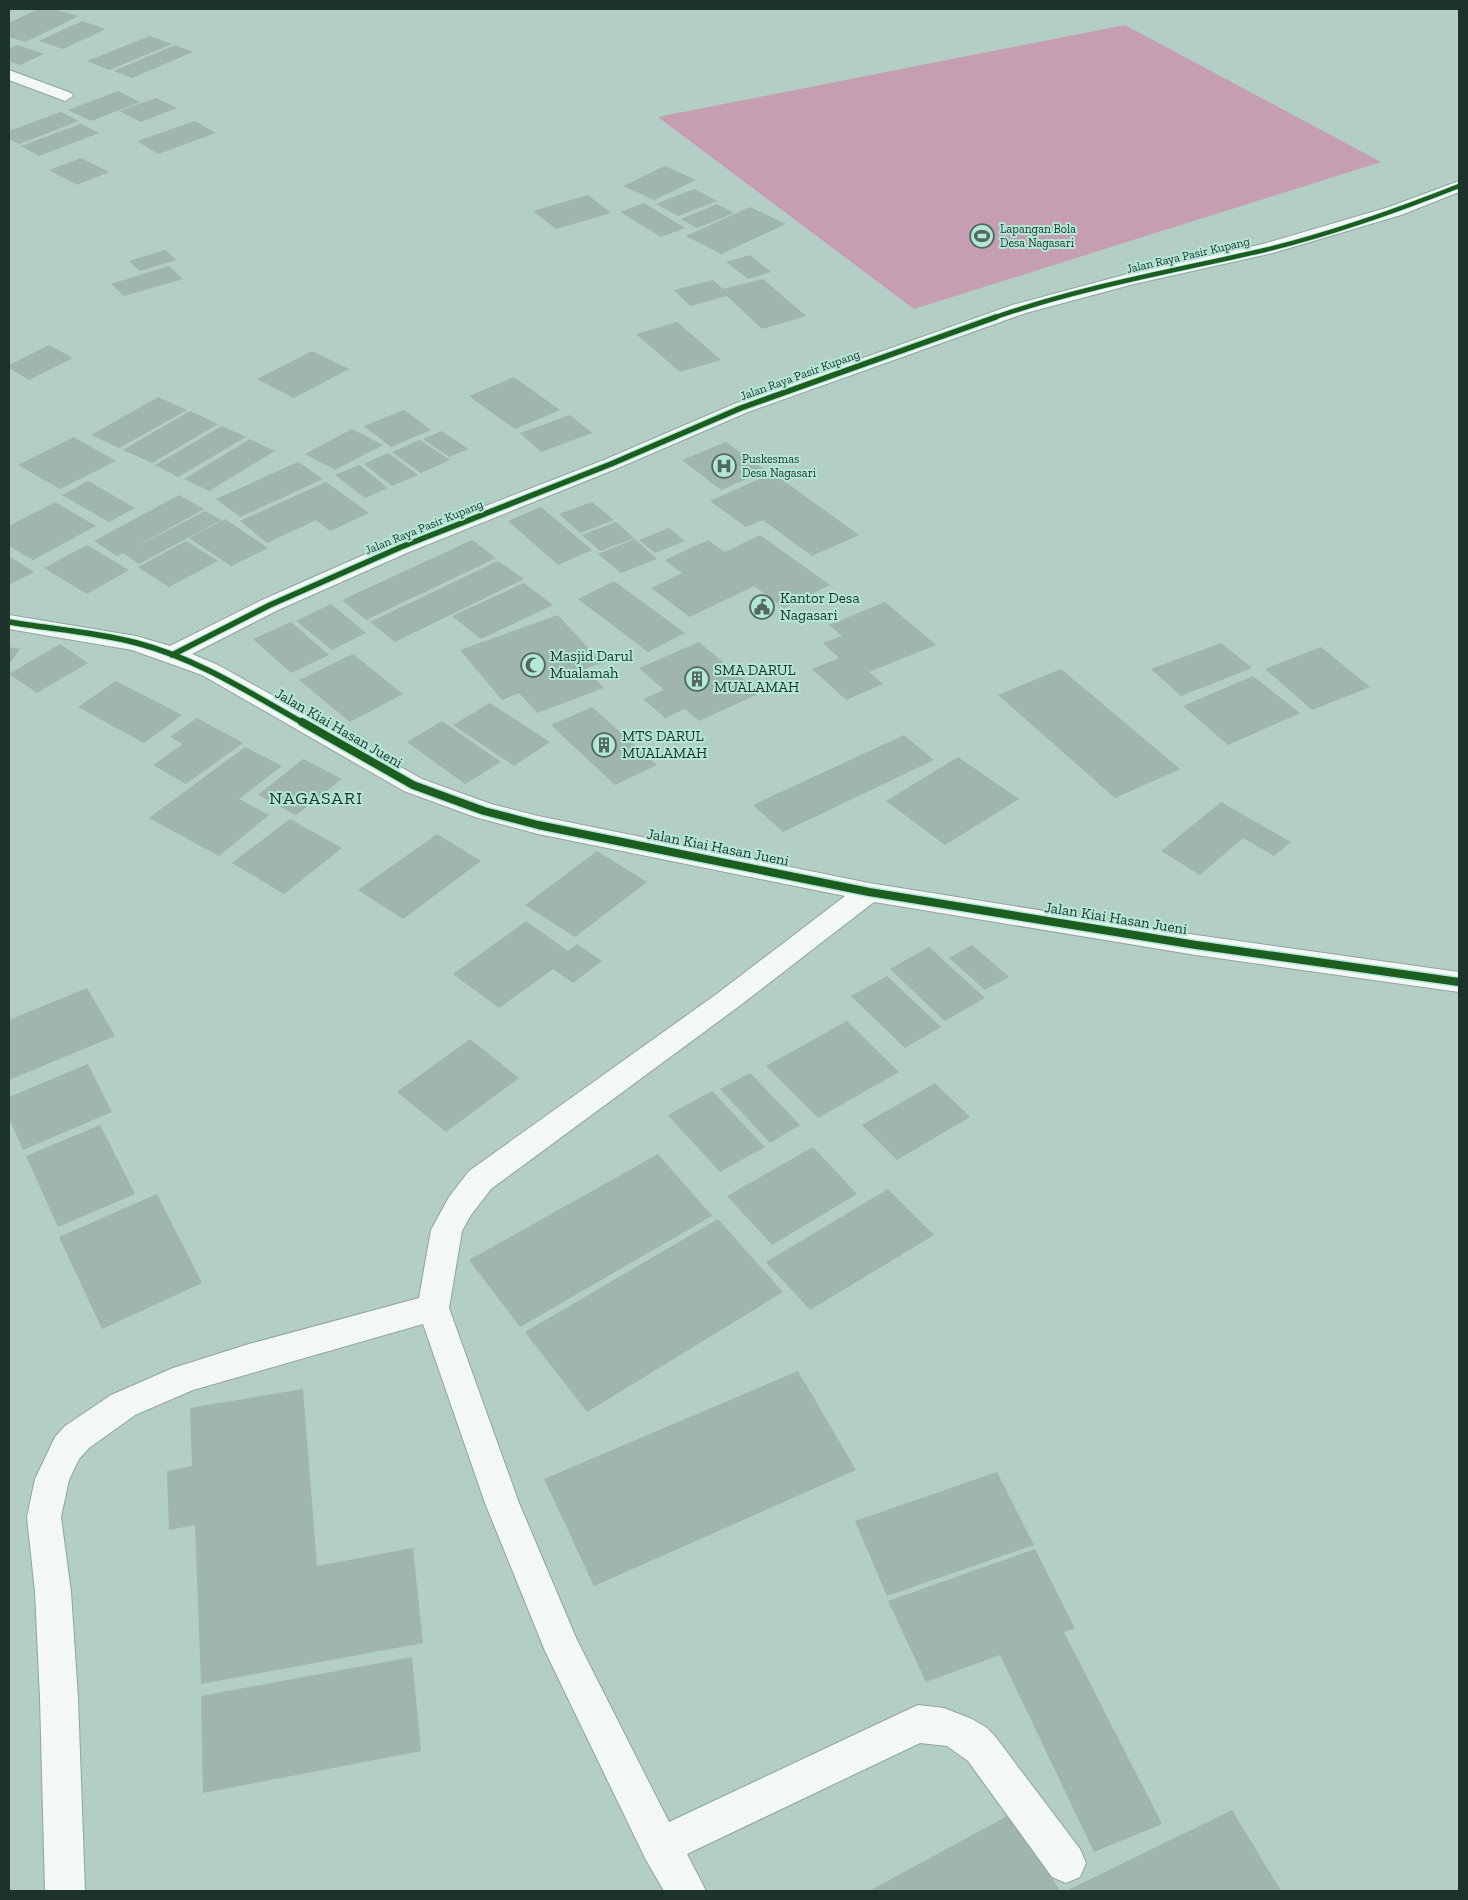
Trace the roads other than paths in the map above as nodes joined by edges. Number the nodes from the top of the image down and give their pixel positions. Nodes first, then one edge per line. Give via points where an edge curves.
1 (9, 74) edge
2 (65, 96) dead end
3 (1459, 186) edge
4 (9, 622) edge
5 (172, 655) junction
6 (869, 892) junction
7 (1459, 982) edge
8 (433, 1308) junction
9 (660, 1846) junction
10 (1066, 1863) dead end
11 (65, 1891) edge
12 (686, 1891) edge

1 - 2 street
3 - 5 street, Jalan Raya Pasir Kupang via 1395,211 1267,249 1131,279 1019,309 741,408 611,464 401,547 270,606
4 - 5 street, Jalan Kiai Hasan Jueni via 136,644
5 - 6 street, Jalan Kiai Hasan Jueni via 210,670 404,780 449,800 538,825
6 - 7 street, Jalan Kiai Hasan Jueni via 1196,945
6 - 8 street via 728,1000 480,1180 447,1230
8 - 9 street via 502,1503 563,1651
8 - 11 street via 185,1378 123,1405 77,1437 67,1448 52,1479 44,1517 59,1698
9 - 10 street via 918,1724 947,1726 980,1748
9 - 12 street

